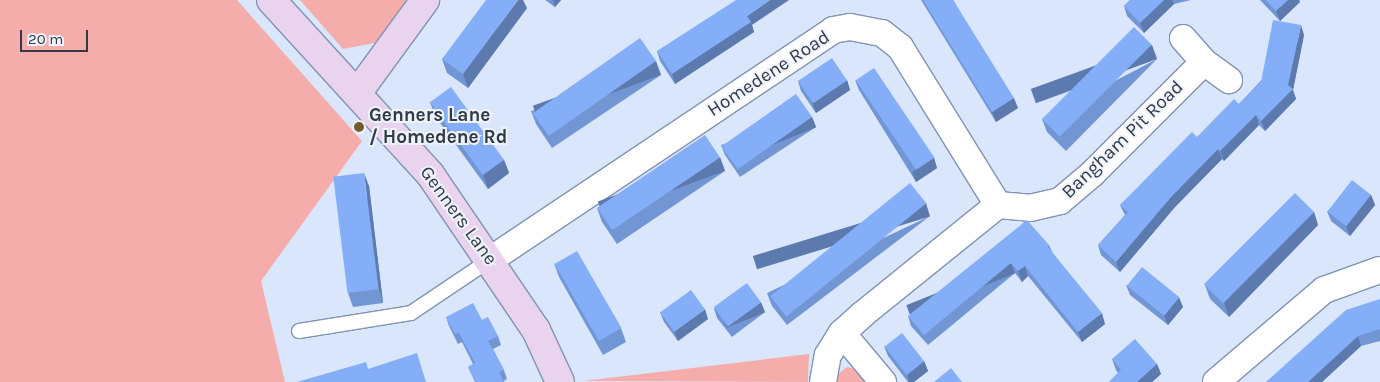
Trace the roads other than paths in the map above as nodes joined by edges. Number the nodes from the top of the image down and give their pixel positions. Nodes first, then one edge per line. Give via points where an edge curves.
1 (272, 0) edge
2 (425, 0) edge
3 (1183, 38) dead end
4 (1204, 62) junction
5 (1229, 80) dead end
6 (358, 92) junction
7 (998, 205) junction
8 (490, 260) junction
9 (1380, 270) edge
10 (299, 331) dead end
11 (842, 333) junction
12 (560, 382) edge
13 (823, 382) edge
14 (884, 382) edge
15 (1216, 382) edge

1 - 6 street, Genners Lane
2 - 6 street
3 - 4 street
4 - 5 street
4 - 7 street, Bangham Pit Road via 1092,174 1060,201 1030,208
6 - 8 street, Genners Lane via 430,174
7 - 8 street, Homedene Road via 900,47 882,33 850,27 833,30
7 - 11 street
8 - 10 lane via 411,313
8 - 12 street, Genners Lane via 536,330
9 - 15 street via 1324,290
11 - 13 street via 828,355
11 - 14 street

